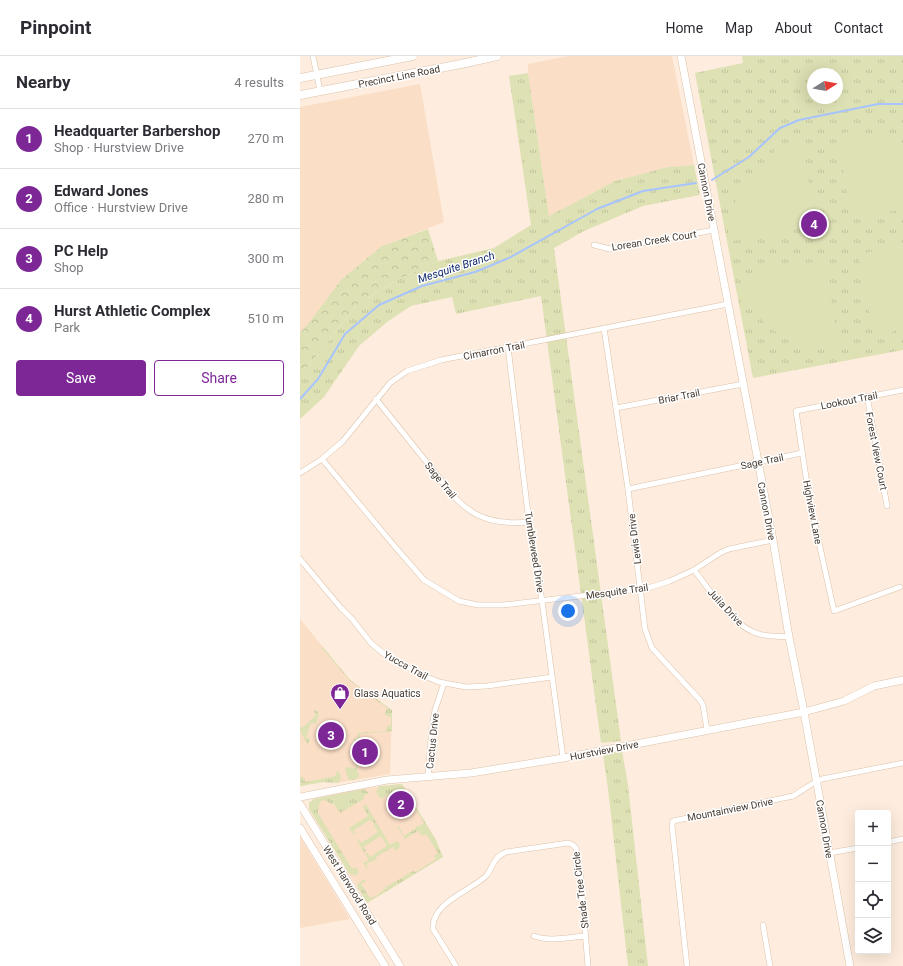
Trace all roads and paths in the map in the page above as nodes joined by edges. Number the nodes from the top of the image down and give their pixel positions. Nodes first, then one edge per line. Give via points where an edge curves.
1 (313, 56) edge
2 (413, 56) edge
3 (497, 56) edge
4 (681, 56) edge
5 (317, 74) junction
6 (300, 78) edge
7 (320, 91) junction
8 (300, 95) edge
9 (714, 230) junction
10 (594, 245) dead end
11 (728, 304) junction
12 (604, 328) junction
13 (508, 347) junction
14 (743, 384) junction
15 (903, 390) edge
16 (867, 396) junction
17 (376, 399) junction
18 (616, 408) junction
19 (796, 411) joint
20 (802, 453) junction
21 (322, 459) junction
22 (758, 462) junction
23 (300, 473) edge
24 (628, 489) junction
25 (888, 506) dead end
26 (529, 522) junction
27 (773, 540) junction
28 (300, 559) edge
29 (694, 570) junction
30 (640, 588) junction
31 (900, 588) dead end
32 (542, 601) junction
33 (789, 637) junction
34 (552, 677) junction
35 (903, 680) edge
36 (444, 683) junction
37 (804, 712) junction
38 (707, 730) junction
39 (562, 758) junction
40 (903, 763) edge
41 (428, 777) junction
42 (816, 781) junction
43 (300, 797) edge
44 (300, 804) edge
45 (300, 828) edge
46 (903, 839) edge
47 (891, 841) edge
48 (855, 849) edge
49 (829, 853) junction
50 (763, 925) dead end
51 (534, 936) dead end
52 (586, 936) junction
53 (385, 966) edge
54 (400, 966) edge
55 (456, 966) edge
56 (588, 966) edge
57 (687, 966) edge
58 (770, 966) edge
59 (850, 966) edge

1 - 5 street
2 - 5 main road, Precinct Line Road
3 - 7 main road, Precinct Line Road
4 - 9 street, Cannon Drive
5 - 6 main road, Precinct Line Road
5 - 7 street
7 - 8 main road, Precinct Line Road
9 - 10 street, Lorean Creek Court via 610,249
9 - 11 street, Cannon Drive
11 - 12 street, Cimarron Trail
11 - 14 street, Cannon Drive
12 - 13 street, Cimarron Trail
12 - 18 street, Lewis Drive
13 - 17 street, Cimarron Trail via 441,360 407,371 390,383
13 - 26 street, Tumbleweed Drive
14 - 18 street, Briar Trail
14 - 22 street, Cannon Drive
15 - 16 street, Lookout Trail
16 - 19 street, Lookout Trail
16 - 25 street, Forest View Court
17 - 21 street, Cimarron Trail via 343,441
17 - 26 street, Sage Trail via 458,501 472,512 497,523
18 - 24 street, Lewis Drive
19 - 20 street, Highview Lane
20 - 22 street, Sage Trail
20 - 31 street, Highview Lane via 834,612
21 - 23 street, Cimarron Trail
21 - 32 street, Mesquite Trail via 424,580 436,588 459,601 478,605
22 - 24 street, Sage Trail
22 - 27 street, Cannon Drive
24 - 30 street, Lewis Drive
26 - 32 street, Tumbleweed Drive
27 - 29 street, Mesquite Trail via 720,552
27 - 33 street, Cannon Drive
28 - 36 street, Yucca Trail via 371,643 384,654 420,674
29 - 30 street, Mesquite Trail via 670,581
29 - 33 street, Julia Drive via 727,611 745,628 764,636
30 - 32 street, Mesquite Trail
30 - 38 street, Lewis Drive via 646,629 652,648 700,700
32 - 34 street, Tumbleweed Drive
33 - 37 street, Cannon Drive
34 - 36 street, Yucca Trail via 487,686 466,687
34 - 39 street, Tumbleweed Drive
35 - 37 street, Hurstview Drive via 874,686 835,704
36 - 41 street, Cactus Drive via 432,726
37 - 38 street, Hurstview Drive
37 - 42 street, Cannon Drive
38 - 39 street, Hurstview Drive
39 - 41 street, Hurstview Drive via 471,773
40 - 42 street, Mountainview Drive
41 - 43 street, Hurstview Drive via 387,780
42 - 49 street, Cannon Drive
42 - 57 street, Mountainview Drive via 793,796 673,821
44 - 54 street, West Harwood Road
45 - 53 street, West Harwood Road
46 - 47 street
48 - 49 street
49 - 59 street, Cannon Drive
50 - 58 street
51 - 52 street via 551,939
52 - 55 street, Shade Tree Circle via 576,848 568,842 506,852 498,857 485,877 447,903 434,918 433,929
52 - 56 street, Shade Tree Circle

